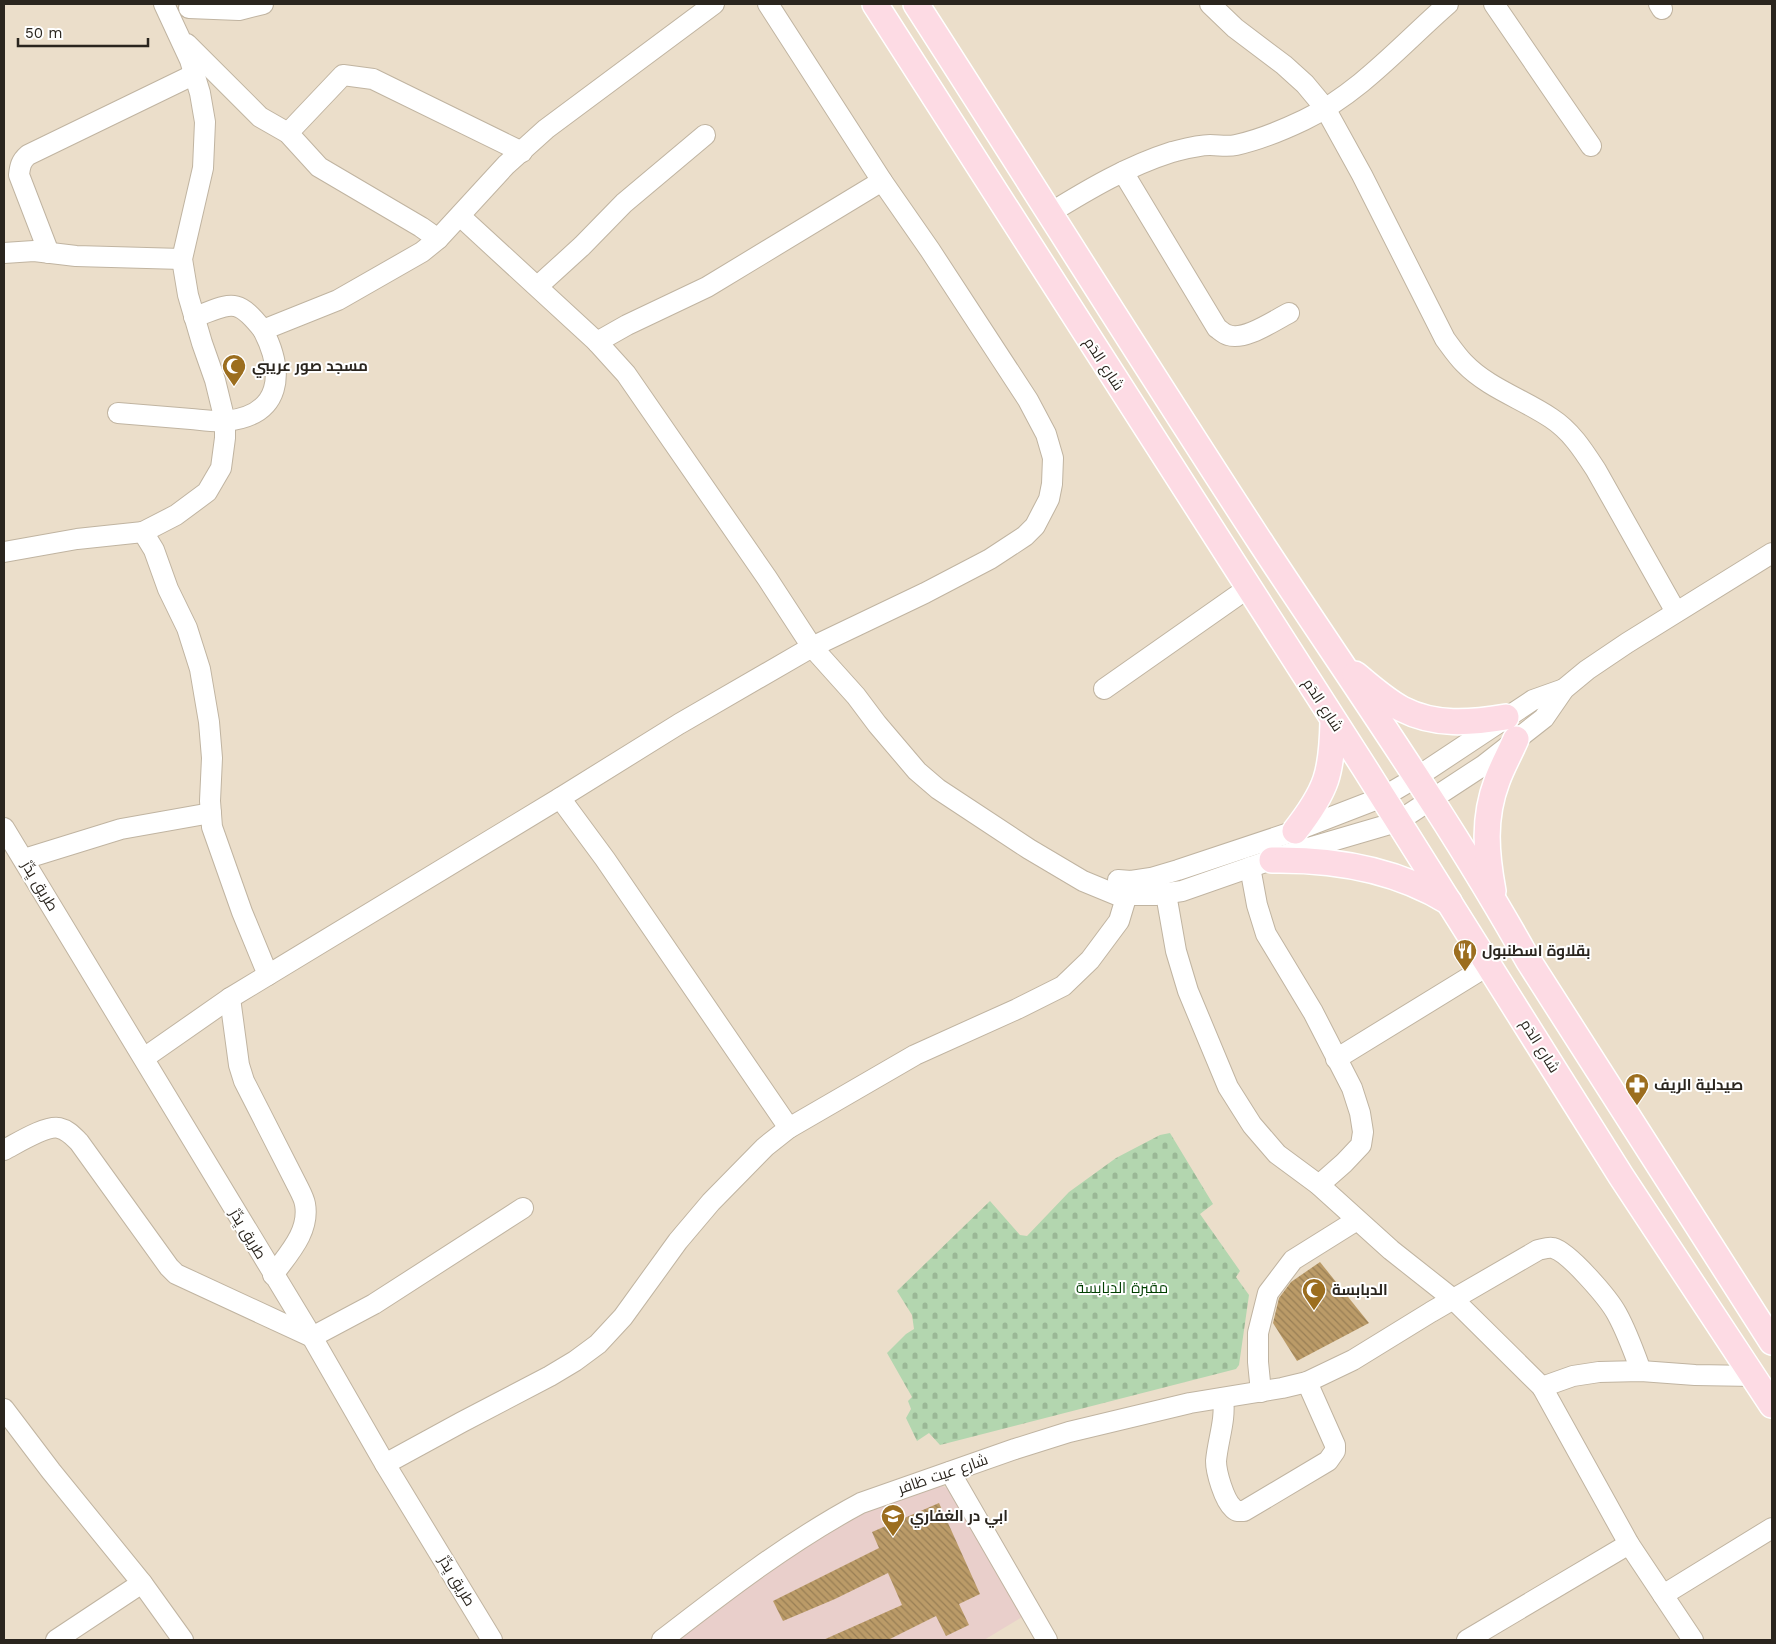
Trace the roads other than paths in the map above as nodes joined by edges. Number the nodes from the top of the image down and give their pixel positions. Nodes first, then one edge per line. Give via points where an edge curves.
1 (164, 4) edge
2 (263, 4) edge
3 (714, 4) edge
4 (768, 4) edge
5 (874, 4) edge
6 (916, 4) edge
7 (1210, 4) edge
8 (1448, 4) edge
9 (1494, 4) edge
10 (191, 6) edge
11 (174, 28) junction
12 (195, 74) junction
13 (1325, 108) junction
14 (288, 133) junction
15 (705, 135) dead end
16 (1591, 146) dead end
17 (522, 152) junction
18 (1123, 172) junction
19 (882, 181) junction
20 (1050, 213) junction
21 (460, 216) junction
22 (438, 239) junction
23 (49, 253) junction
24 (4, 254) edge
25 (182, 259) junction
26 (538, 286) junction
27 (1289, 313) dead end
28 (194, 317) junction
29 (263, 330) junction
30 (597, 342) junction
31 (118, 413) dead end
32 (225, 421) junction
33 (143, 532) junction
34 (4, 552) edge
35 (1772, 554) edge
36 (1248, 588) junction
37 (1676, 612) junction
38 (812, 647) junction
39 (1339, 662) junction
40 (1104, 689) dead end
41 (1333, 721) junction
42 (1511, 728) junction
43 (1417, 777) junction
44 (560, 798) junction
45 (1383, 798) junction
46 (1431, 801) junction
47 (211, 813) junction
48 (1397, 822) junction
49 (4, 828) edge
50 (1295, 832) junction
51 (14, 852) edge
52 (1261, 863) junction
53 (1129, 888) junction
54 (1166, 894) junction
55 (1495, 901) junction
56 (1449, 902) junction
57 (1489, 965) junction
58 (268, 975) junction
59 (230, 998) junction
60 (144, 1058) junction
61 (1336, 1059) junction
62 (789, 1128) junction
63 (4, 1150) edge
64 (1319, 1185) junction
65 (523, 1208) dead end
66 (1357, 1220) junction
67 (273, 1275) junction
68 (1453, 1299) junction
69 (312, 1337) junction
70 (1772, 1342) edge
71 (1641, 1371) junction
72 (1754, 1376) junction
73 (1307, 1382) junction
74 (1542, 1387) junction
75 (1261, 1392) junction
76 (1223, 1398) junction
77 (1772, 1405) edge
78 (4, 1409) edge
79 (386, 1464) junction
80 (950, 1472) junction
81 (1772, 1528) edge
82 (1629, 1544) junction
83 (142, 1583) junction
84 (1663, 1595) junction
85 (56, 1640) edge
86 (183, 1640) edge
87 (492, 1640) edge
88 (662, 1640) edge
89 (1048, 1640) edge
90 (1467, 1640) edge
91 (1693, 1640) edge

1 - 11 street
2 - 10 street via 239,10
3 - 17 street via 546,129
4 - 19 street
5 - 36 main road, شارع الدَم
6 - 20 main road
7 - 13 street via 1235,28 1284,64
8 - 13 street via 1373,73
9 - 16 street
10 - 11 street
11 - 12 street
11 - 14 street via 260,117
12 - 23 street via 23,160 19,175
12 - 25 street via 205,122 204,168
13 - 18 street via 1296,123 1237,145 1202,145 1173,152
13 - 37 street via 1445,339 1478,375 1552,418 1582,448
14 - 17 street via 344,75 373,79
14 - 22 street via 319,167
15 - 26 street via 624,203
17 - 21 street
18 - 20 street
18 - 27 street via 1217,328 1227,335 1240,336
19 - 30 street via 707,287
19 - 38 street via 1036,414 1051,452 1052,484 1042,513 1025,536 990,559
20 - 39 main road
21 - 22 street
21 - 26 street
22 - 29 street via 422,252 338,300
23 - 24 street
23 - 25 street
25 - 28 street
26 - 30 street
28 - 29 street via 226,306 240,306
28 - 32 street
29 - 32 street via 277,366 274,391 262,408 246,417
30 - 38 street via 626,374
31 - 32 street
32 - 33 street via 221,468 207,492 176,515
33 - 34 street
33 - 47 street via 187,628 200,669 212,758
35 - 37 street
36 - 40 street
36 - 41 main road, شارع الدَم
37 - 42 street via 1564,688 1533,700
38 - 44 street
38 - 53 street via 917,772 938,789 1084,881
39 - 42 main road via 1401,709 1419,716
39 - 43 main road
41 - 45 main road, شارع الدَم
41 - 50 main road via 1331,759 1325,785
42 - 43 street
42 - 46 street via 1484,765
42 - 55 main road via 1487,824 1488,862
43 - 45 street
43 - 46 main road
44 - 58 street
44 - 62 street
45 - 48 main road, شارع الدَم
45 - 50 street
46 - 48 street
46 - 55 main road
47 - 51 street
47 - 58 street via 212,827
48 - 52 street
48 - 56 main road, شارع الدَم
49 - 51 street, طريق يِدِّرْ
50 - 53 street
51 - 60 street, طريق يِدِّرْ
52 - 54 street via 1190,889
52 - 56 main road via 1300,859 1368,869 1406,881
52 - 61 street via 1257,905 1266,934 1313,1012
53 - 54 street
53 - 62 street via 1119,921 1090,960 1063,986 915,1055
54 - 64 street via 1176,951 1188,991 1228,1087 1271,1148
55 - 70 main road via 1528,960
56 - 57 main road, شارع الدَم
57 - 61 street
57 - 72 main road, شارع الدَم via 1621,1176
58 - 59 street
59 - 60 street
59 - 67 street via 244,1081 305,1203 306,1220 302,1233
60 - 67 street, طريق يِدِّرْ
61 - 64 street via 1352,1088 1363,1132 1361,1145
62 - 79 street via 712,1202 678,1241 624,1317 598,1344 575,1362
63 - 69 street via 36,1133 58,1128 70,1133 176,1274
64 - 66 street
65 - 69 street via 374,1304
66 - 68 street
66 - 75 street via 1293,1260 1268,1293 1258,1334
67 - 69 street, طريق يِدِّرْ
68 - 71 street, شارع عيت ظافر via 1527,1255 1554,1248 1571,1260 1607,1299 1624,1327
68 - 73 street, شارع عيت ظافر via 1353,1360
68 - 74 street
69 - 79 street, طريق يِدِّرْ
71 - 72 street
71 - 74 street via 1585,1374
72 - 77 main road, شارع الدَم
73 - 75 street, شارع عيت ظافر
73 - 76 street via 1335,1445 1335,1452 1328,1461 1238,1512 1226,1499 1217,1471
74 - 82 street
75 - 76 street, شارع عيت ظافر
76 - 80 street, شارع عيت ظافر via 1069,1432
78 - 83 street
79 - 87 street, طريق يِدِّرْ
80 - 88 street, شارع عيت ظافر via 861,1503 838,1515 778,1554
80 - 89 street
81 - 84 street
82 - 84 street
82 - 90 street
83 - 85 street
83 - 86 street
84 - 91 street

